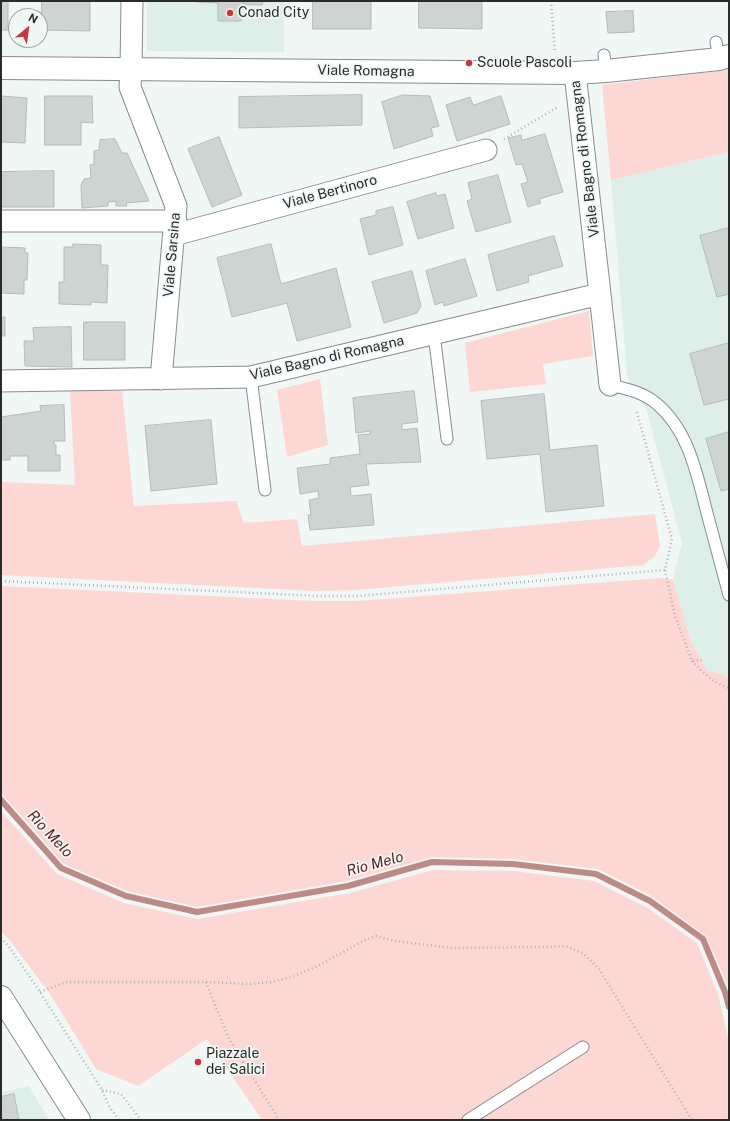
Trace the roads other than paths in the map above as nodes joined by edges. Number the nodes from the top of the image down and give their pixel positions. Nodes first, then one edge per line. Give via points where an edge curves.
1 (132, 1) edge
2 (721, 52) edge
3 (1, 68) edge
4 (131, 69) junction
5 (575, 73) junction
6 (486, 150) road end
7 (1, 221) edge
8 (175, 228) junction
9 (600, 294) junction
10 (434, 334) junction
11 (251, 377) junction
12 (161, 378) junction
13 (1, 381) edge
14 (618, 387) joint
15 (447, 439) dead end
16 (265, 490) dead end
17 (729, 595) edge
18 (1, 997) edge
19 (583, 1047) dead end
20 (74, 1118) edge
21 (468, 1120) edge

1 - 4 street, Viale Sarsina
2 - 5 street, Viale Romagna via 605,63
3 - 4 street, Viale Romagna
4 - 5 street, Viale Romagna
4 - 8 street, Viale Sarsina via 130,87 176,206
5 - 9 street, Viale Bagno di Romagna
6 - 8 street, Viale Bertinoro
7 - 8 street, Viale Bertinoro
8 - 12 street, Viale Sarsina
9 - 10 street, Viale Bagno di Romagna
9 - 14 street, Viale Bagno di Romagna
10 - 11 street, Viale Bagno di Romagna
10 - 15 lane
11 - 12 street, Viale Bagno di Romagna
11 - 16 lane
12 - 13 street, Viale Bagno di Romagna
14 - 17 lane via 642,394 656,403 677,428 692,459
18 - 20 street
19 - 21 lane

